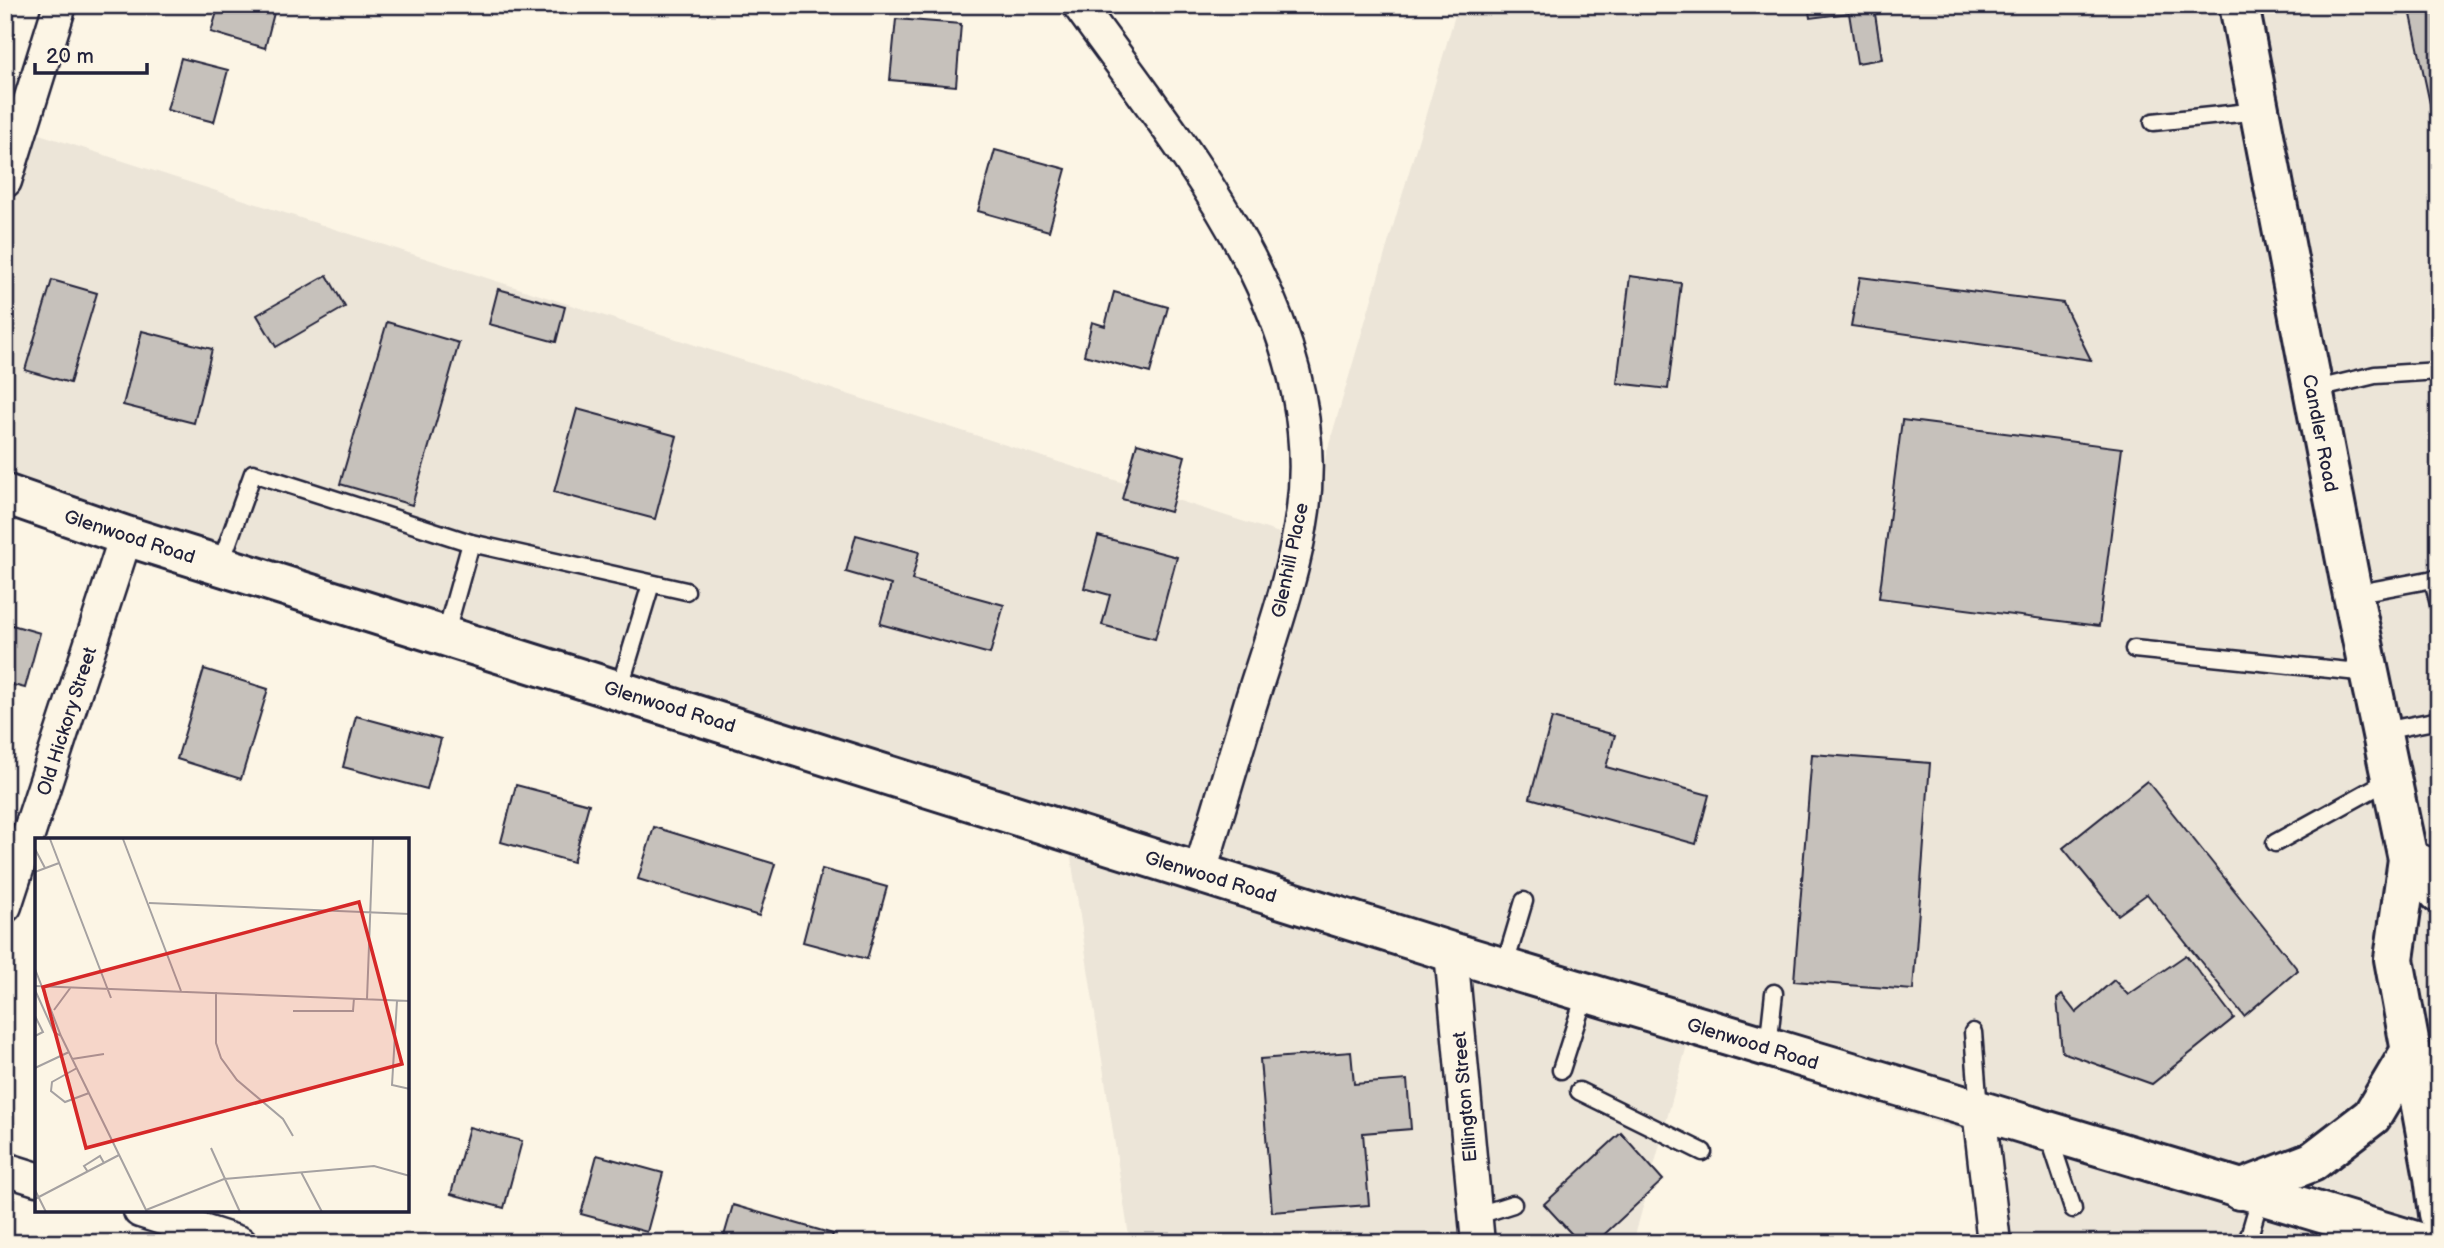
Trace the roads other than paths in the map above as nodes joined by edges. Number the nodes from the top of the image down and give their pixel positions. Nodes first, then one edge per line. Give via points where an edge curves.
1 (60, 5) edge
2 (1079, 5) edge
3 (2239, 5) edge
4 (2259, 111) junction
5 (2153, 122) dead end
6 (5, 181) edge
7 (2439, 371) edge
8 (2313, 390) junction
9 (5, 494) edge
10 (126, 536) junction
11 (471, 543) junction
12 (220, 565) junction
13 (2436, 578) edge
14 (651, 583) junction
15 (686, 591) dead end
16 (2353, 594) junction
17 (2439, 604) edge
18 (445, 636) junction
19 (2134, 649) dead end
20 (2371, 673) junction
21 (620, 690) junction
22 (2439, 720) edge
23 (2383, 731) junction
24 (2391, 779) junction
25 (2275, 843) dead end
26 (2417, 855) edge
27 (1200, 872) junction
28 (2439, 893) edge
29 (1524, 901) dead end
30 (5, 906) edge
31 (1451, 952) junction
32 (1504, 968) junction
33 (1586, 992) junction
34 (1773, 993) dead end
35 (1973, 1032) dead end
36 (1768, 1047) junction
37 (2410, 1052) junction
38 (1561, 1070) dead end
39 (1579, 1091) dead end
40 (1979, 1111) junction
41 (2048, 1131) junction
42 (1703, 1152) dead end
43 (5, 1169) edge
44 (35, 1178) edge
45 (2251, 1192) junction
46 (1513, 1204) dead end
47 (2073, 1209) dead end
48 (146, 1213) edge
49 (2439, 1214) edge
50 (1476, 1229) edge
51 (240, 1243) edge
52 (1994, 1243) edge
53 (2247, 1243) edge
54 (2422, 1243) edge

1 - 6 street
2 - 27 street, Glenhill Place via 1218,201 1276,313 1299,404 1305,450 1303,510 1286,593
3 - 4 main road, Candler Road
4 - 5 lane
4 - 8 main road, Candler Road
7 - 8 lane via 2375,376
8 - 16 main road, Candler Road
9 - 10 main road, Glenwood Road
10 - 12 main road, Glenwood Road
10 - 30 street, Old Hickory Street
11 - 12 lane via 253,473
11 - 14 lane
11 - 18 lane
12 - 18 main road, Glenwood Road
13 - 16 lane
13 - 17 lane
14 - 15 lane
14 - 21 lane
16 - 20 main road, Candler Road
18 - 21 main road, Glenwood Road
19 - 20 lane
20 - 23 main road, Candler Road
21 - 27 main road, Glenwood Road
22 - 23 lane
23 - 24 main road, Candler Road
24 - 25 lane
24 - 26 main road, Candler Road
26 - 28 main road
26 - 37 main road, Candler Road via 2394,958
27 - 31 main road, Glenwood Road
29 - 32 lane
31 - 32 main road, Glenwood Road
31 - 50 street, Ellington Street
32 - 33 main road, Glenwood Road
33 - 36 main road, Glenwood Road
33 - 38 lane
34 - 36 lane
35 - 40 lane
36 - 40 main road, Glenwood Road
37 - 45 main road via 2372,1116 2312,1163
37 - 49 main road, Candler Road
39 - 42 lane
40 - 41 main road, Glenwood Road
40 - 52 street
41 - 45 main road, Glenwood Road
41 - 47 lane
43 - 44 street
45 - 53 lane
45 - 54 main road, Glenwood Road
46 - 50 lane
48 - 51 street

